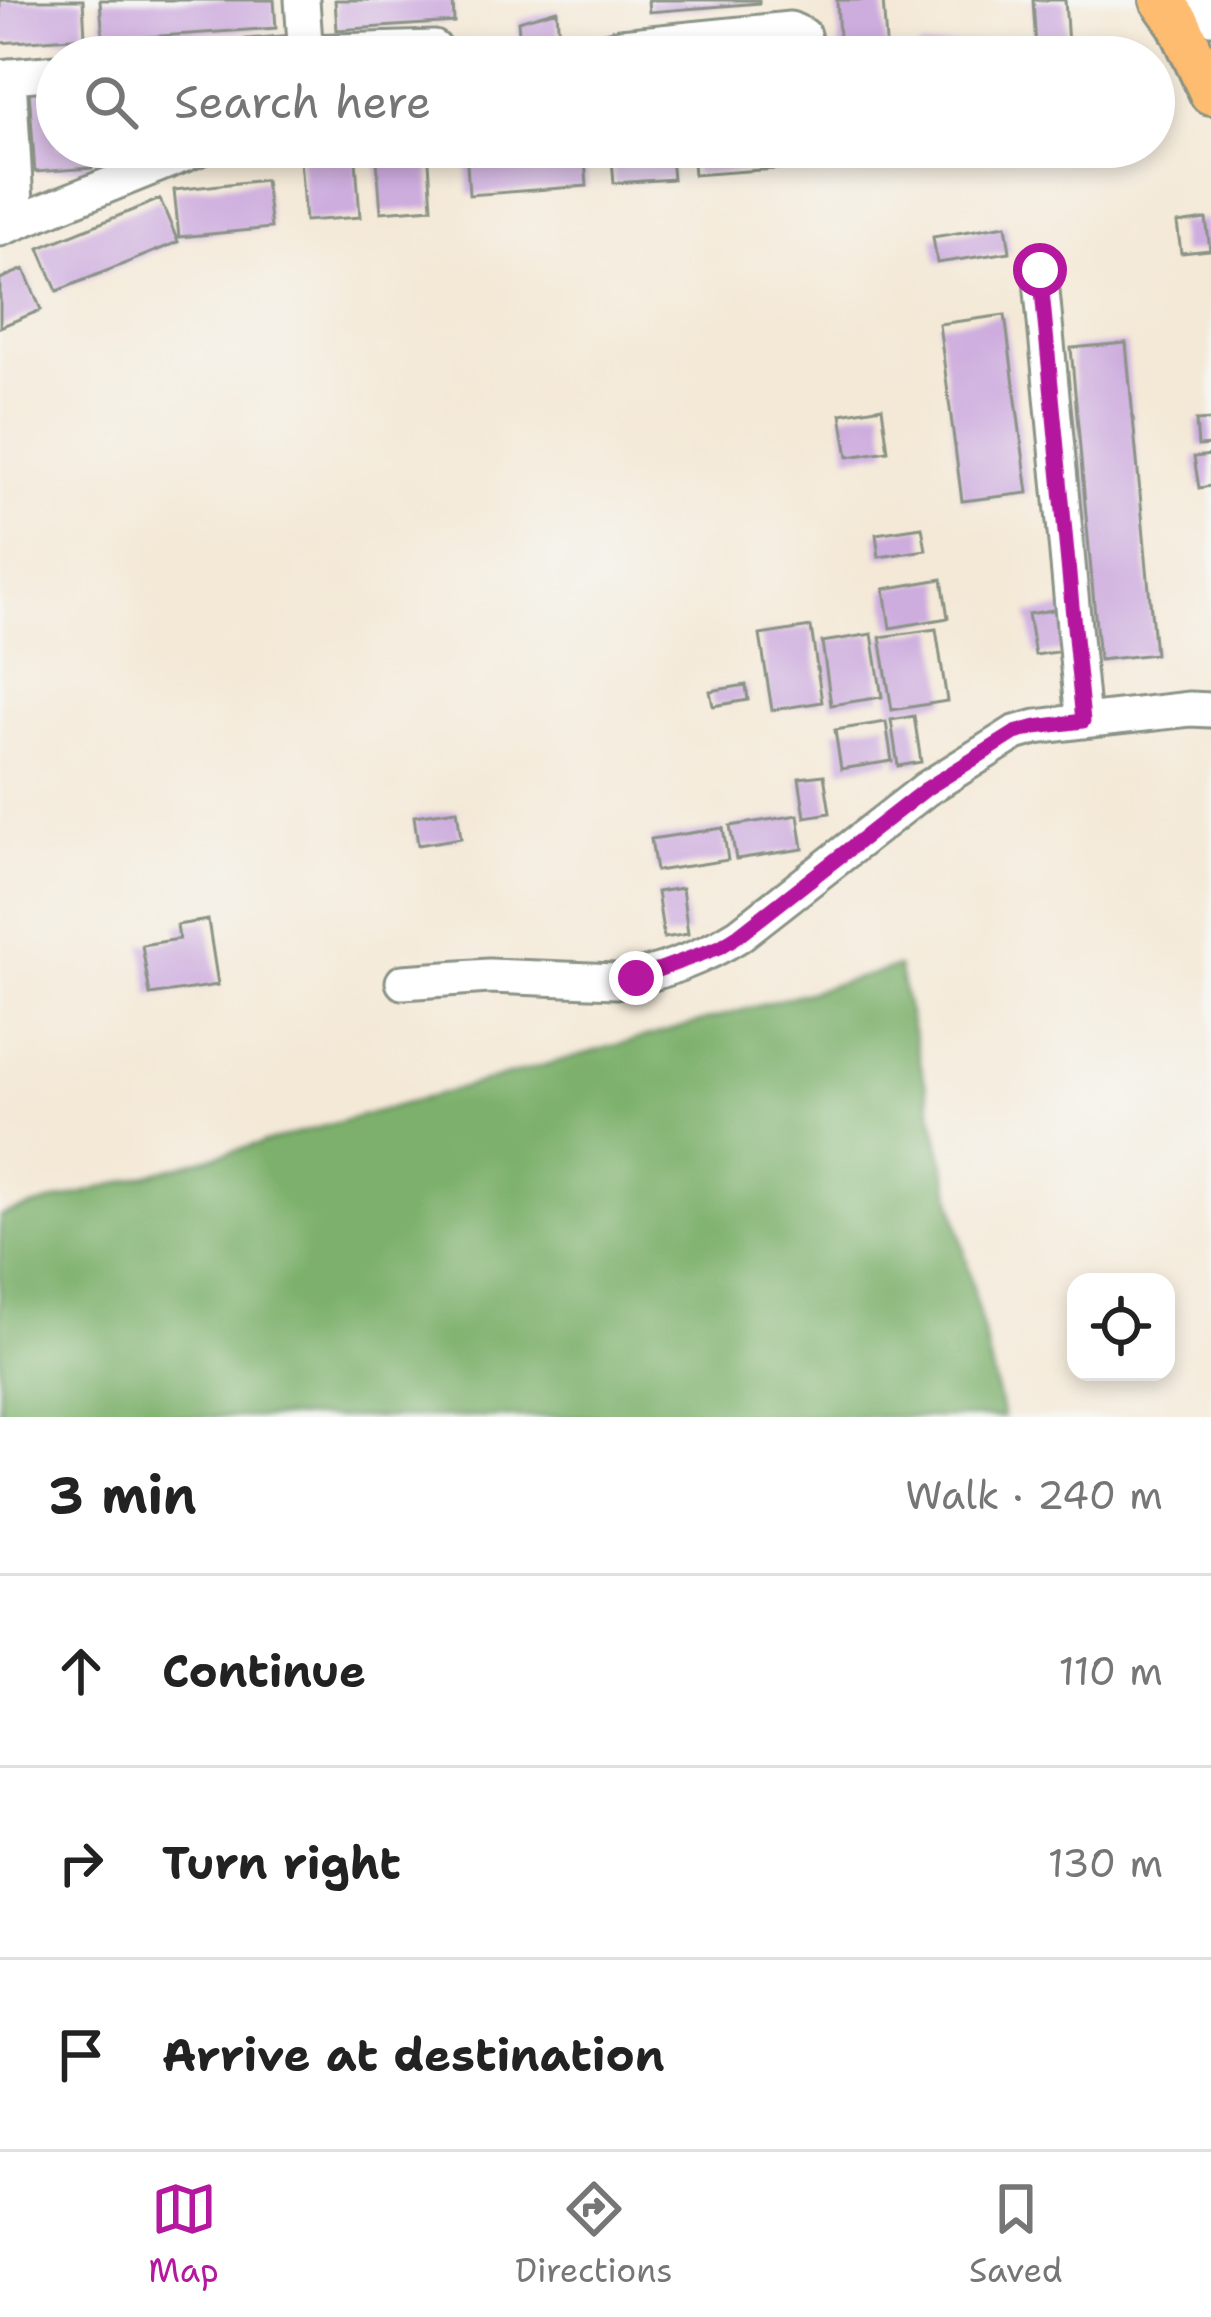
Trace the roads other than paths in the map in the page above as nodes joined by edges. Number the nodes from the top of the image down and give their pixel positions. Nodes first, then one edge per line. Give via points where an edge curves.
1 (302, 0) edge
2 (1162, 0) edge
3 (1200, 0) edge
4 (1211, 17) edge
5 (305, 36) edge
6 (748, 36) edge
7 (803, 36) edge
8 (36, 75) edge
9 (4, 77) edge
10 (1211, 93) edge
11 (147, 168) edge
12 (9, 225) edge
13 (1040, 270) dead end
14 (1211, 710) edge
15 (1083, 721) junction
16 (404, 982) dead end

1 - 5 street
2 - 10 main road
3 - 4 street
6 - 7 street via 790,29
8 - 9 street
9 - 12 street
11 - 12 street
13 - 15 street
14 - 15 street
15 - 16 street via 1036,727 997,744 720,947 616,981

